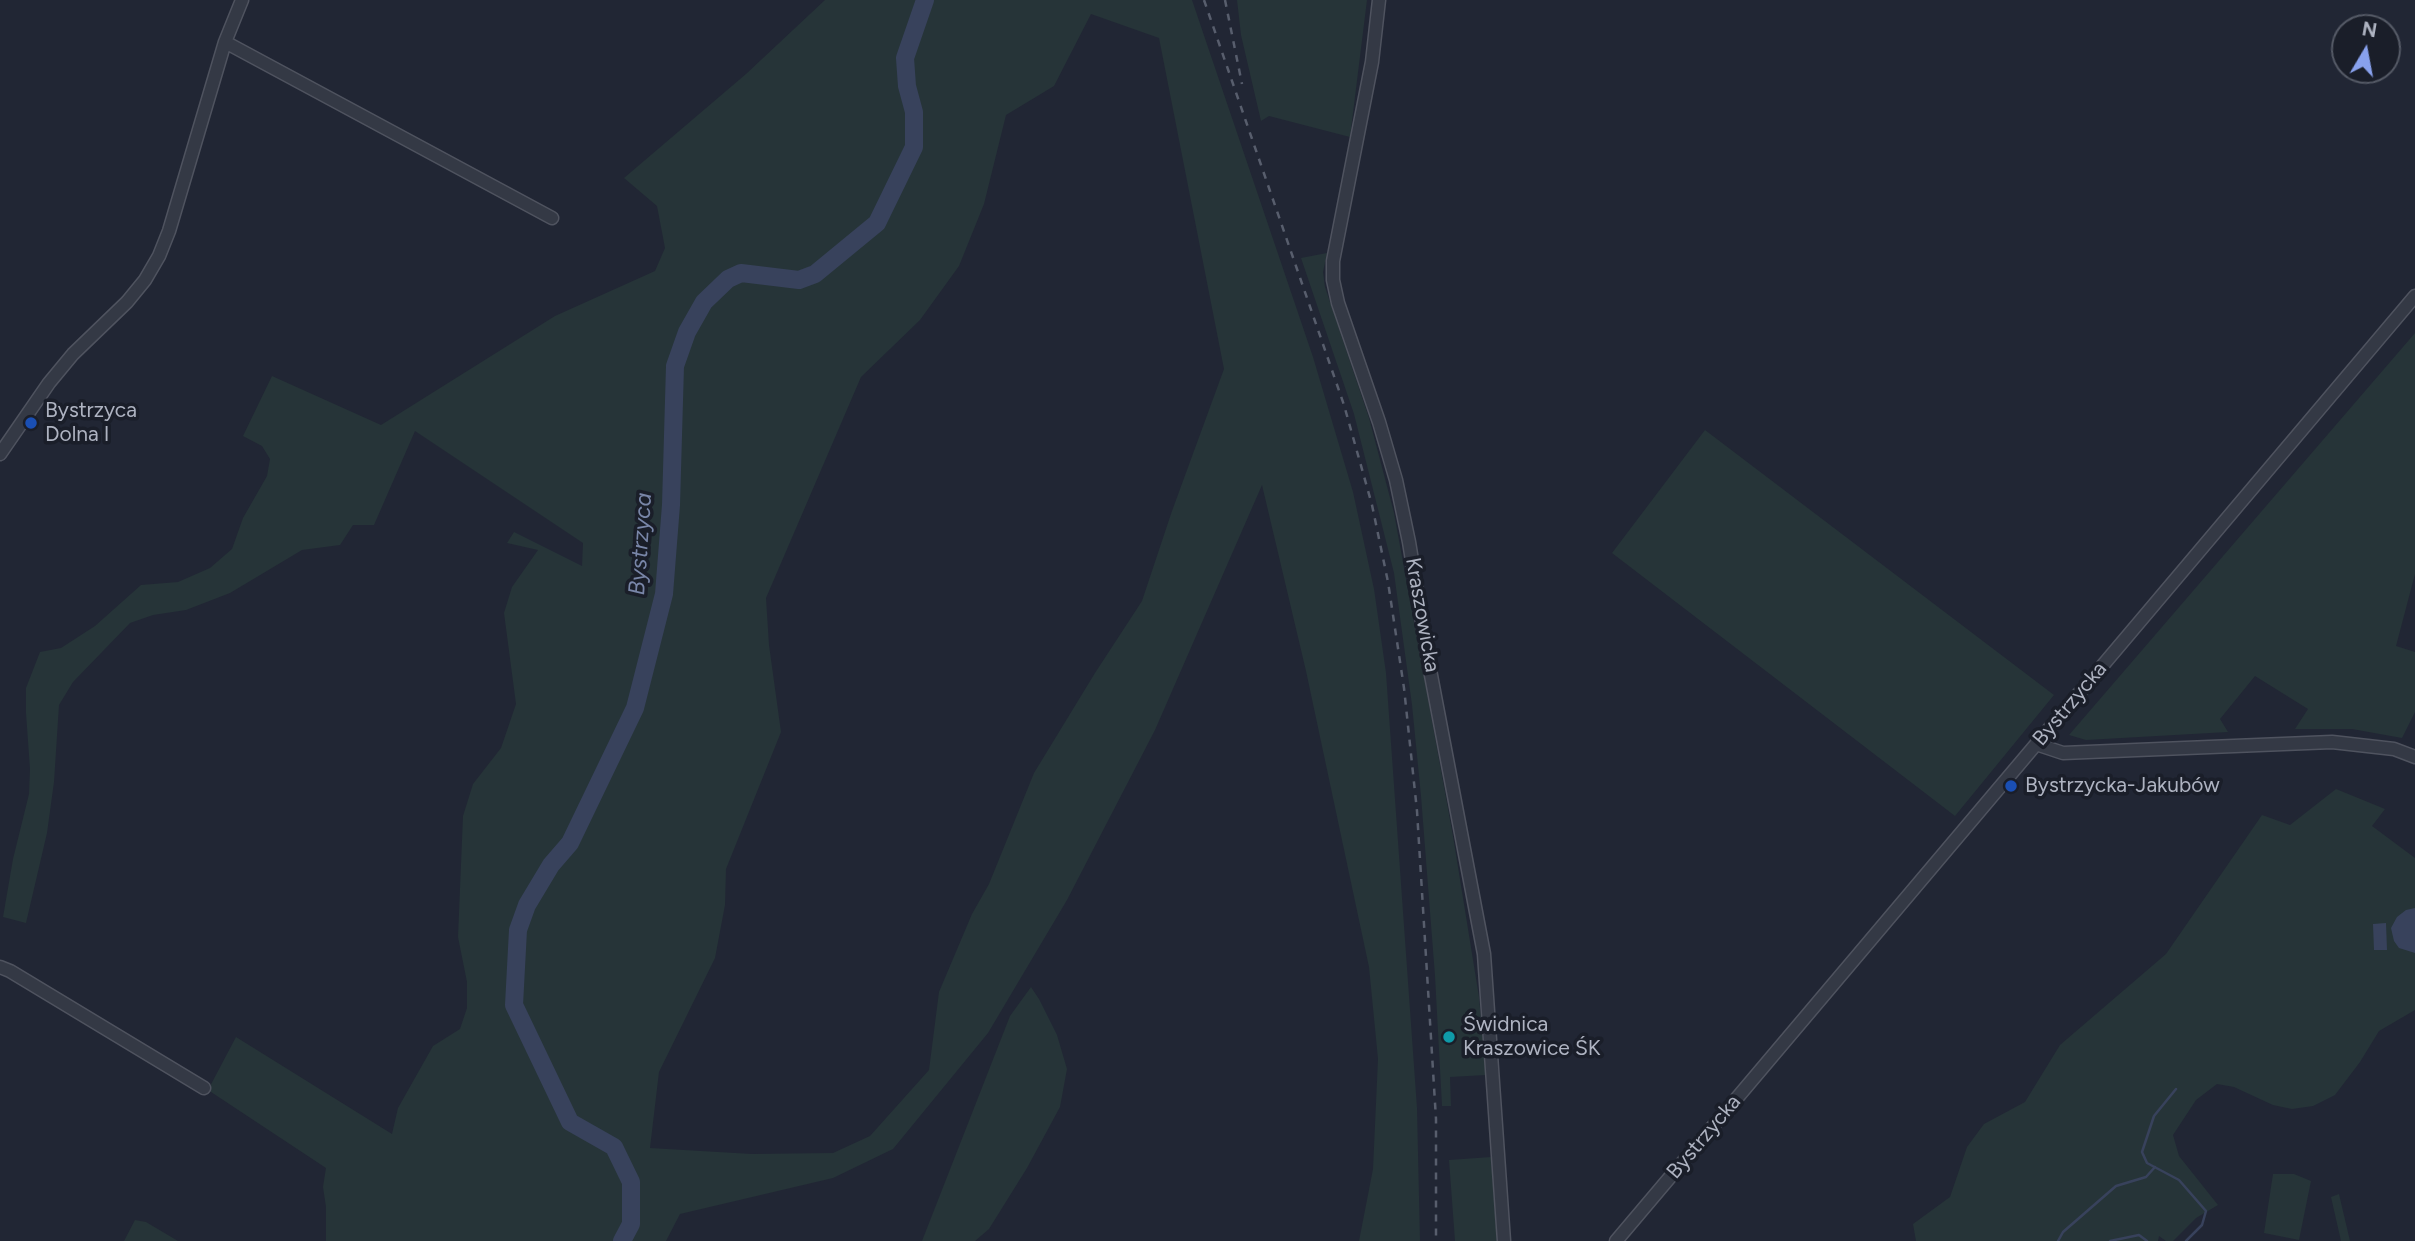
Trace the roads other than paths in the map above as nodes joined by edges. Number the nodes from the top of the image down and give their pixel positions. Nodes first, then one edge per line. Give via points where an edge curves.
1 (243, 0) edge
2 (1379, 0) edge
3 (225, 42) junction
4 (552, 218) dead end
5 (2415, 296) edge
6 (0, 454) edge
7 (2036, 744) junction
8 (2415, 757) edge
9 (0, 967) edge
10 (204, 1088) dead end
11 (1504, 1241) edge
12 (1616, 1241) edge

1 - 3 street
2 - 11 street, Kraszowicka via 1333,280 1396,480 1484,954
3 - 4 street
3 - 6 street via 159,257 127,302 49,383
5 - 7 street, Bystrzycka
7 - 8 street via 2063,753 2332,742 2395,749
7 - 12 street, Bystrzycka
9 - 10 street

